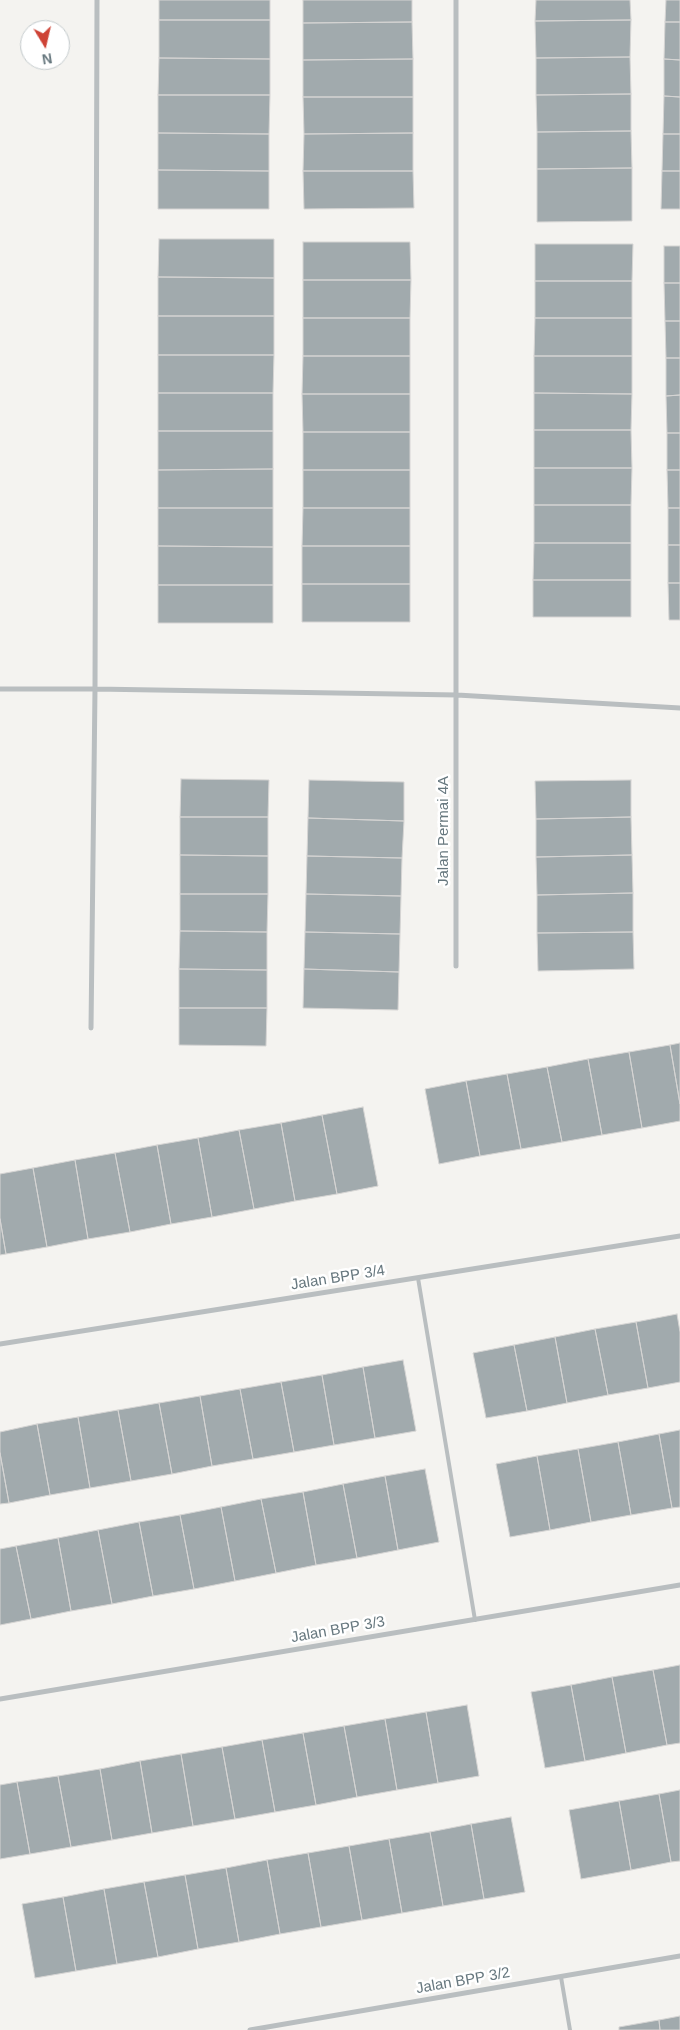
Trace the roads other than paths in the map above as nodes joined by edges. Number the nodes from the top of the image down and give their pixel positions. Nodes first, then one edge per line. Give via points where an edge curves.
1 (97, 0) edge
2 (456, 0) edge
3 (95, 689) junction
4 (0, 690) edge
5 (457, 695) junction
6 (680, 708) edge
7 (456, 966) dead end
8 (92, 1028) dead end
9 (680, 1236) edge
10 (418, 1278) junction
11 (0, 1344) edge
12 (680, 1586) edge
13 (475, 1620) junction
14 (0, 1699) edge
15 (680, 1956) edge
16 (561, 1977) junction
17 (250, 2030) edge
18 (570, 2030) edge

1 - 3 street
2 - 5 street, Jalan Permai 4A
3 - 4 street
3 - 5 street
3 - 8 street
5 - 6 street
5 - 7 street, Jalan Permai 4A
9 - 10 street, Jalan BPP 3/4
10 - 11 street, Jalan BPP 3/4
10 - 13 lane
12 - 13 street, Jalan BPP 3/3
13 - 14 street, Jalan BPP 3/3
15 - 16 street, Jalan BPP 3/2
16 - 17 street, Jalan BPP 3/2
16 - 18 lane

